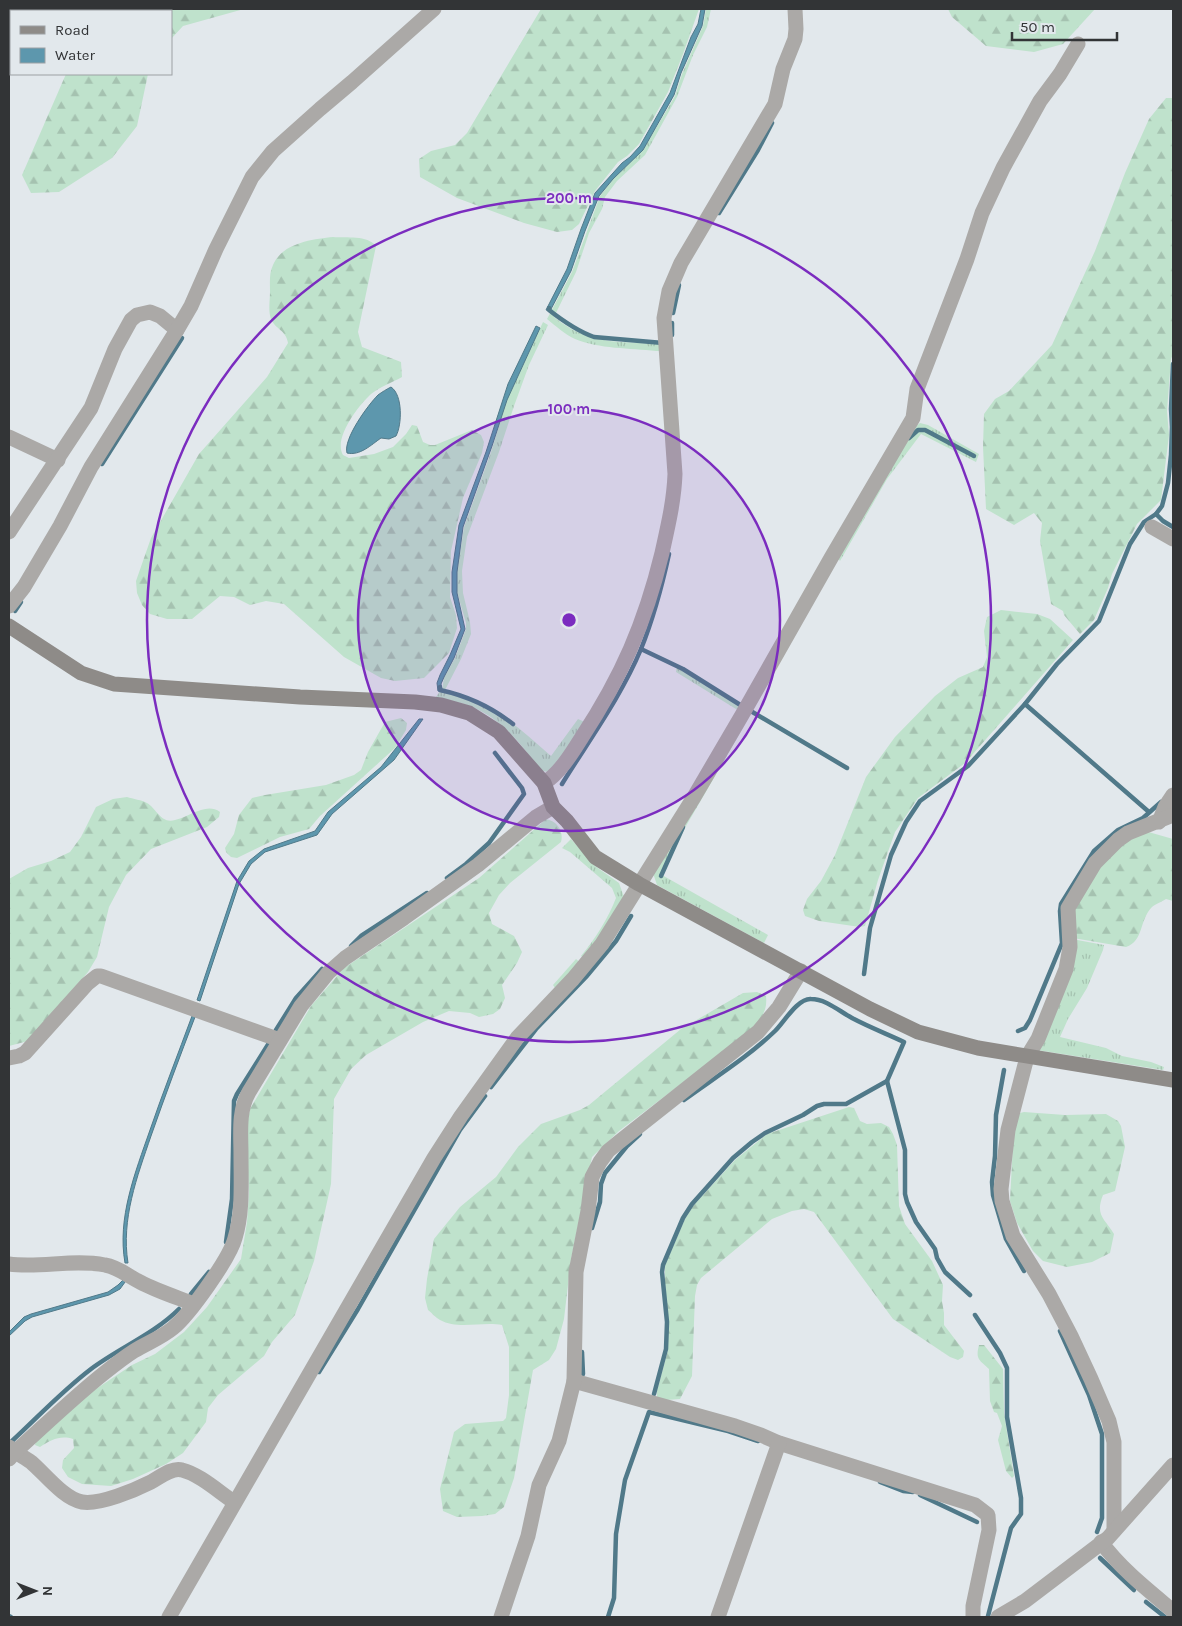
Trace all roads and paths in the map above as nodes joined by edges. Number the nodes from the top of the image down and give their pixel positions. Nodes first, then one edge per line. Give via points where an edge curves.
1 (434, 9) edge
2 (795, 9) edge
3 (1078, 44) dead end
4 (177, 330) junction
5 (9, 437) edge
6 (58, 460) junction
7 (1152, 527) dead end
8 (9, 532) edge
9 (1173, 539) edge
10 (9, 606) edge
11 (9, 626) edge
12 (544, 783) junction
13 (1173, 796) edge
14 (553, 807) junction
15 (1173, 815) edge
16 (1159, 822) junction
17 (639, 884) junction
18 (801, 971) junction
19 (280, 1040) junction
20 (1027, 1057) junction
21 (9, 1058) edge
22 (1173, 1080) edge
23 (9, 1264) edge
24 (194, 1304) junction
25 (574, 1381) junction
26 (779, 1443) junction
27 (11, 1453) edge
28 (1173, 1465) edge
29 (234, 1502) junction
30 (1114, 1531) junction
31 (1101, 1542) junction
32 (1173, 1611) edge
33 (169, 1617) edge
34 (501, 1617) edge
35 (718, 1617) edge
36 (973, 1617) edge
37 (998, 1617) edge

1 - 4 street via 273,151 256,172
2 - 12 street via 795,39 775,104 681,263 669,291 664,318 674,492 645,616 601,708 552,778
3 - 17 street via 1040,101 982,213 917,389 913,418 704,781
4 - 6 street via 150,312 131,320 115,349 91,408
4 - 10 street via 92,467 24,587
5 - 6 street
6 - 8 street
7 - 9 street
11 - 12 street via 81,673 114,684 415,702 469,713 499,732
12 - 14 street
13 - 16 street
14 - 17 street via 595,857
14 - 19 street via 478,865 345,958 301,1006
15 - 16 street
16 - 20 street via 1118,840 1084,879 1068,908 1070,947 1066,969 1038,1039
17 - 18 street
17 - 29 street via 602,944 517,1038 461,1116
18 - 20 street via 918,1032
18 - 25 street via 779,1007 758,1032 608,1151 594,1172 576,1272
19 - 21 street via 97,976 25,1053
19 - 24 street via 243,1106 242,1186 234,1242
20 - 22 street
20 - 30 street via 1008,1130 1002,1201 1013,1236 1067,1328 1109,1421 1114,1442
23 - 24 street via 80,1262 107,1265
24 - 27 street via 174,1328 104,1373
25 - 26 street via 735,1426
25 - 34 street via 559,1440 539,1485 528,1536
26 - 35 street
26 - 36 street via 975,1505 984,1511 988,1515 989,1530
27 - 29 street via 30,1461 67,1496 81,1502 119,1495 180,1469
28 - 30 street
29 - 33 street
30 - 31 street
31 - 32 street via 1143,1586
31 - 37 street via 1025,1601

